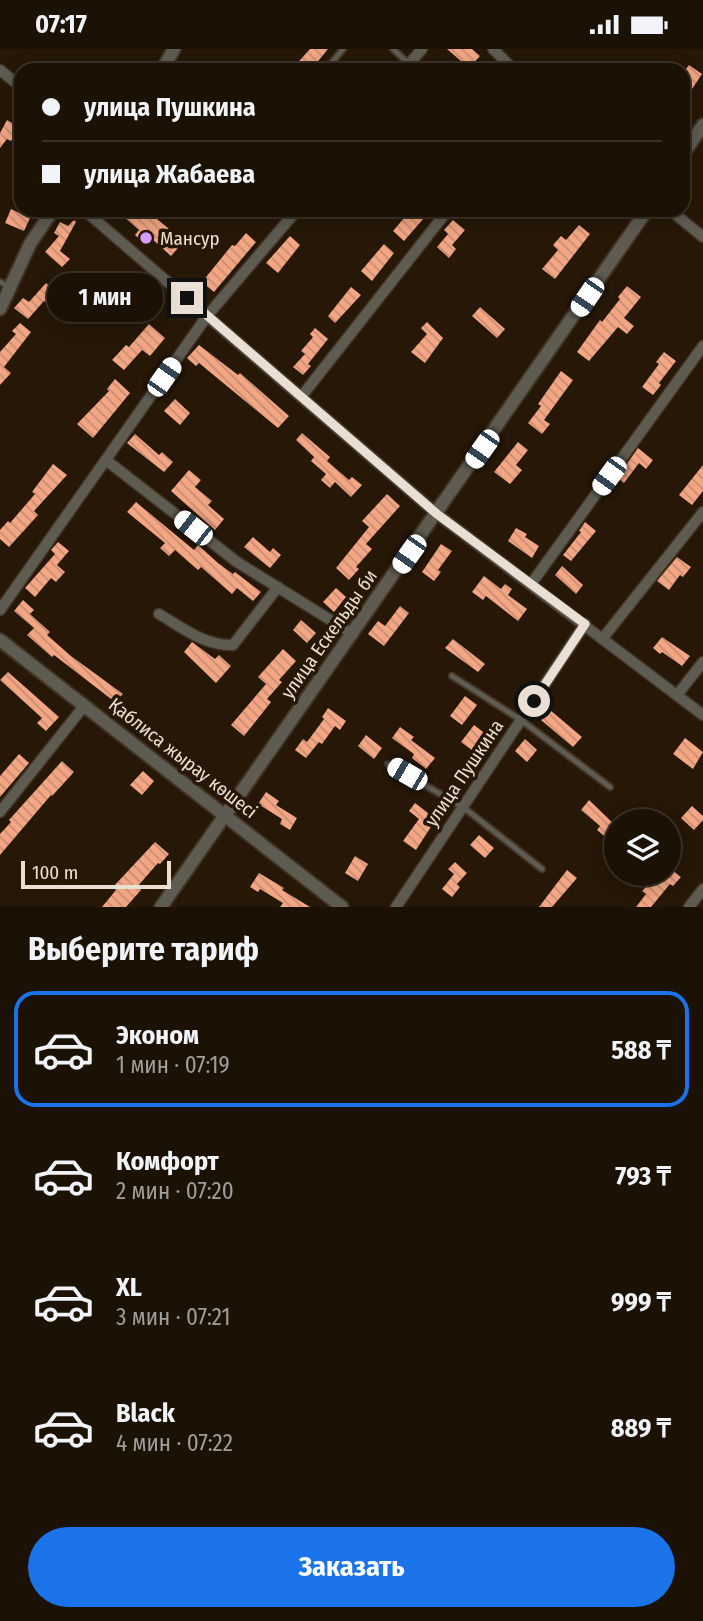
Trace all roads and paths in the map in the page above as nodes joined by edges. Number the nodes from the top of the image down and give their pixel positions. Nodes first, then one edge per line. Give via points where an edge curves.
1 (343, 49) edge
2 (393, 49) edge
3 (422, 49) edge
4 (493, 49) edge
5 (332, 63) edge
6 (404, 63) edge
7 (410, 63) edge
8 (507, 63) edge
9 (0, 70) edge
10 (14, 81) edge
11 (703, 125) edge
12 (690, 144) edge
13 (49, 217) edge
14 (92, 217) edge
15 (288, 217) edge
16 (442, 217) edge
17 (642, 217) edge
18 (679, 217) edge
19 (703, 237) edge
20 (5, 285) edge
21 (0, 309) edge
22 (207, 316) junction
23 (703, 346) edge
24 (301, 397) junction
25 (106, 460) junction
26 (703, 512) edge
27 (437, 514) junction
28 (530, 584) junction
29 (278, 587) junction
30 (0, 610) edge
31 (159, 614) dead end
32 (585, 624) junction
33 (353, 634) junction
34 (603, 638) junction
35 (0, 640) edge
36 (703, 662) edge
37 (452, 677) dead end
38 (677, 695) junction
39 (84, 706) junction
40 (703, 715) edge
41 (521, 720) junction
42 (388, 764) dead end
43 (610, 787) dead end
44 (463, 807) junction
45 (0, 812) edge
46 (225, 816) junction
47 (542, 869) dead end
48 (703, 889) edge
49 (161, 907) edge
50 (342, 907) edge
51 (396, 907) edge
52 (689, 907) edge

1 - 5 lane
2 - 6 lane
3 - 7 street
4 - 8 street
9 - 10 street
11 - 12 street
13 - 20 street
14 - 22 street
15 - 22 street
16 - 24 street
17 - 27 street, улица Ескельды би
18 - 19 street
20 - 21 street
22 - 24 street
22 - 25 street
23 - 28 street
24 - 27 street
25 - 29 street via 237,562
25 - 30 street
26 - 34 street
27 - 28 street
27 - 33 street, улица Ескельды би
28 - 32 street
29 - 31 street via 233,645 207,643
29 - 33 street
32 - 34 street
32 - 41 street, улица Пушкина
33 - 46 street, улица Ескельды би
34 - 38 street
35 - 39 street, Қаблиса жырау көшесі
36 - 38 street
37 - 41 lane
38 - 40 street
39 - 45 street
39 - 46 street, Қаблиса жырау көшесі
41 - 43 lane
41 - 44 street, улица Пушкина
42 - 44 lane
44 - 47 lane
44 - 51 street, улица Пушкина
46 - 49 street, улица Ескельды би
46 - 50 street, Қаблиса жырау көшесі
48 - 52 street

